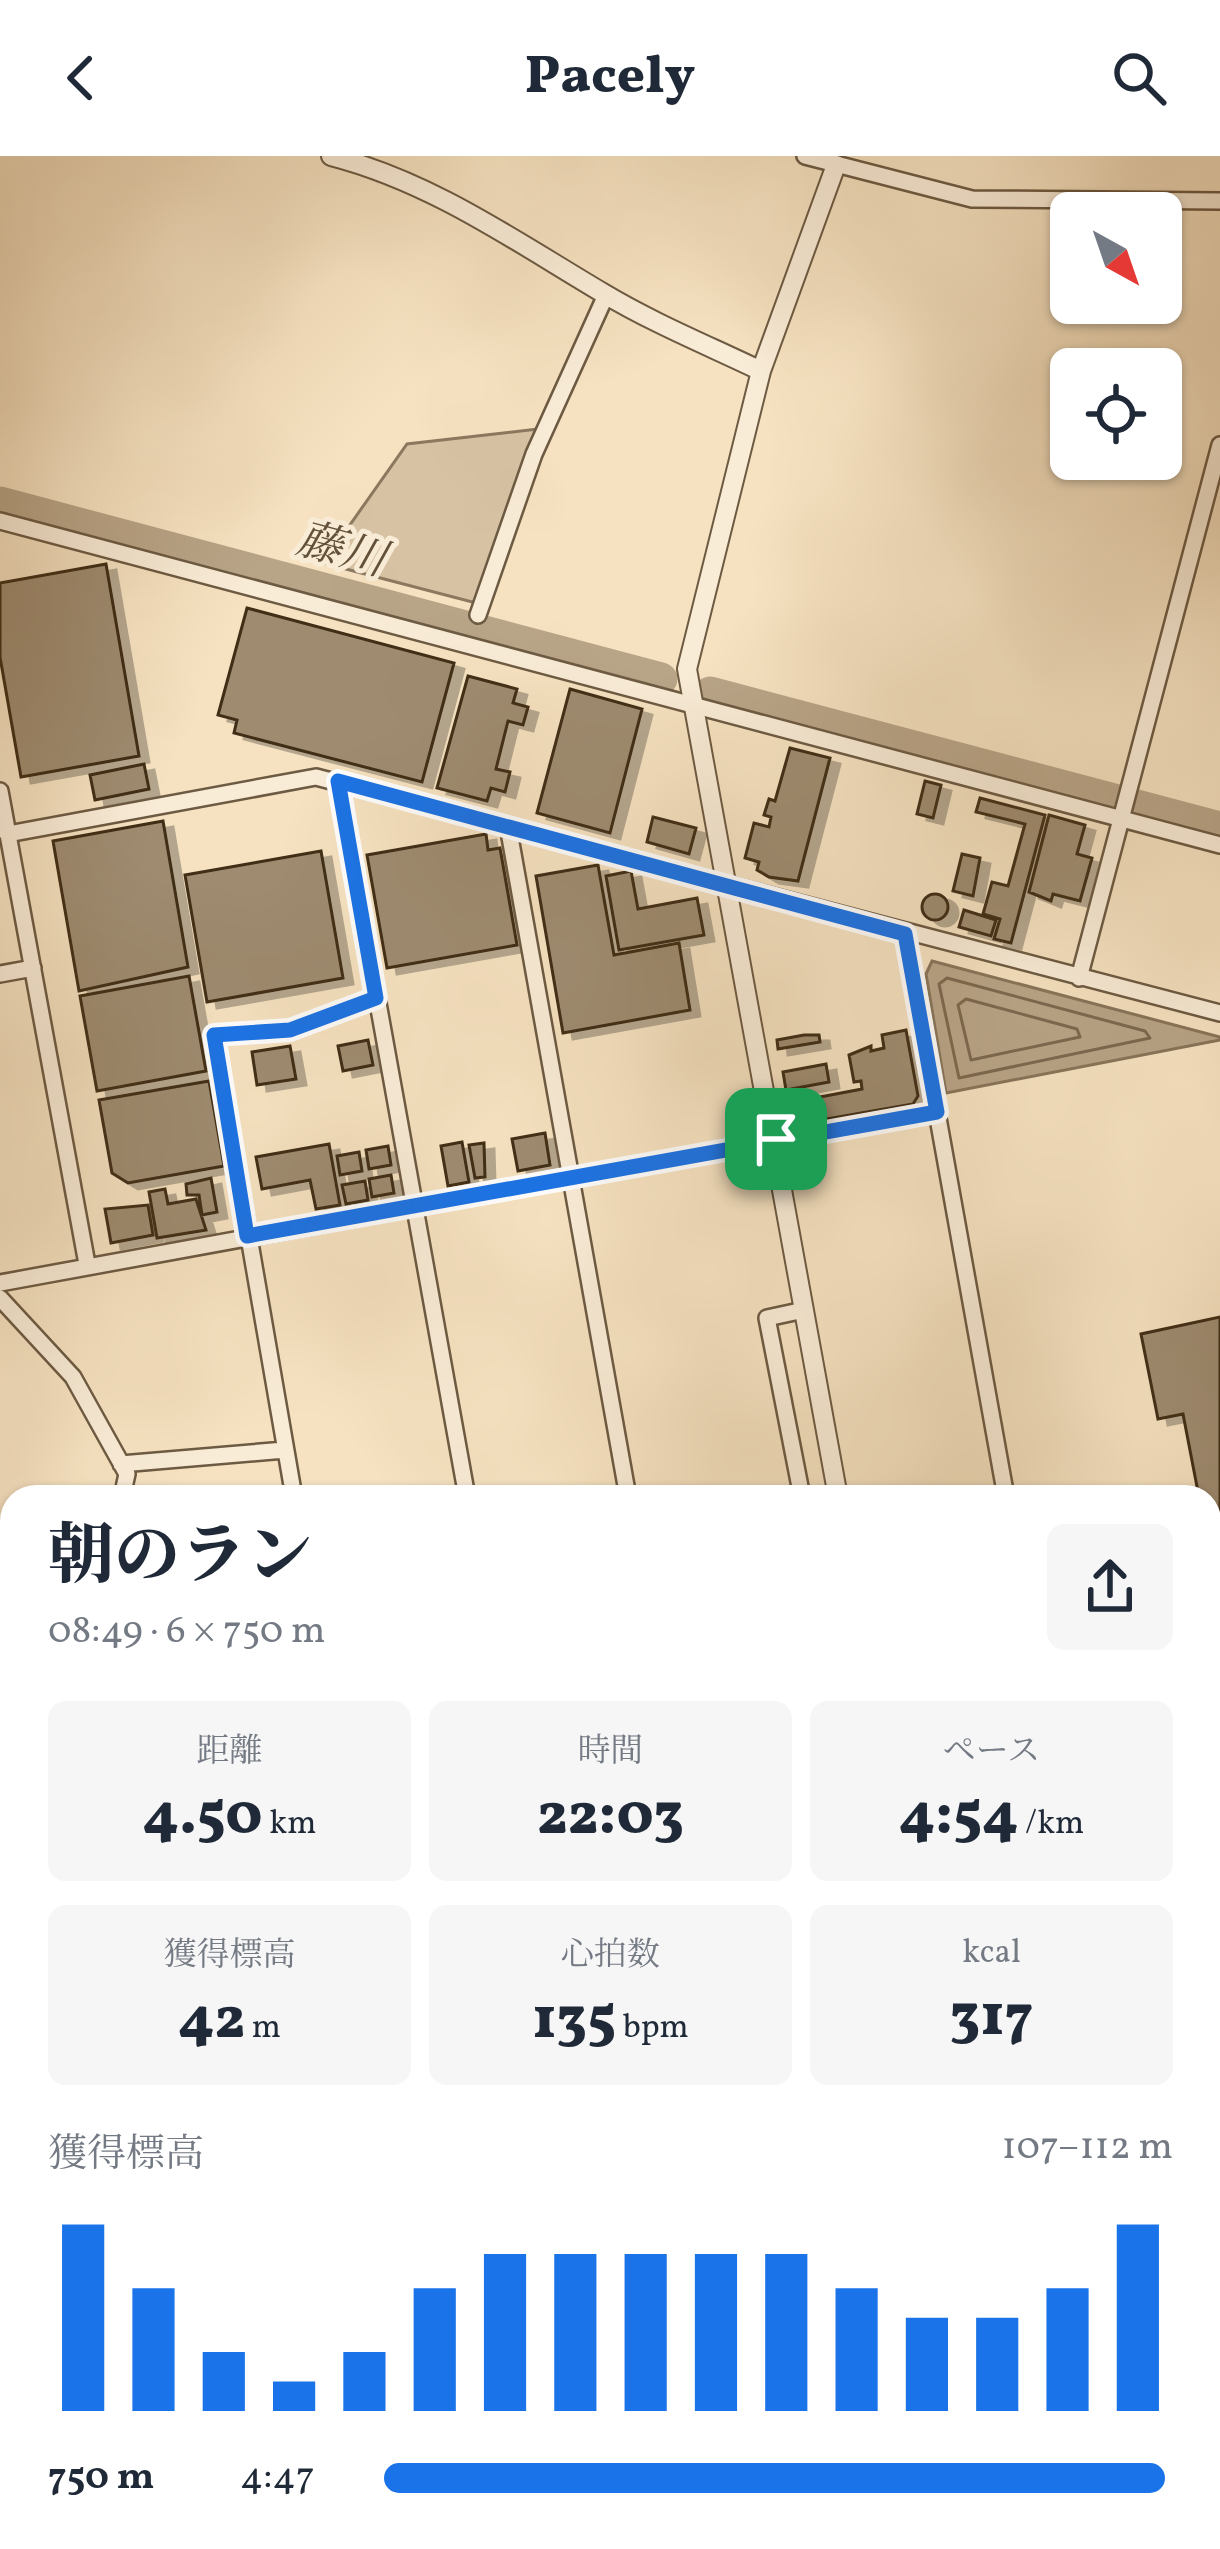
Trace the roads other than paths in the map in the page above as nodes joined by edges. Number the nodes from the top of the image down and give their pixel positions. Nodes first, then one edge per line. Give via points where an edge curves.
1 (331, 156) edge
2 (805, 156) edge
3 (838, 160) edge
4 (1220, 201) edge
5 (606, 296) junction
6 (761, 371) junction
7 (1220, 445) edge
8 (0, 521) edge
9 (478, 615) dead end
10 (691, 707) junction
11 (338, 781) junction
12 (0, 791) edge
13 (1123, 820) junction
14 (508, 826) junction
15 (4, 831) edge
16 (1220, 845) edge
17 (725, 884) junction
18 (905, 934) junction
19 (33, 968) junction
20 (0, 974) edge
21 (1079, 978) junction
22 (376, 998) junction
23 (1220, 1013) edge
24 (937, 1112) junction
25 (776, 1139) junction
26 (569, 1178) junction
27 (413, 1208) junction
28 (247, 1236) junction
29 (87, 1264) junction
30 (0, 1283) edge
31 (0, 1298) edge
32 (804, 1310) junction
33 (285, 1450) junction
34 (121, 1464) junction
35 (125, 1485) edge
36 (292, 1485) edge
37 (465, 1485) edge
38 (626, 1485) edge
39 (800, 1485) edge
40 (836, 1485) edge
41 (1004, 1485) edge

1 - 5 street via 490,221
2 - 3 street
3 - 4 street via 972,199
3 - 6 street
5 - 6 street
5 - 9 street via 534,454
6 - 10 street via 688,657
7 - 13 street
8 - 10 street
10 - 13 street
10 - 17 street
11 - 14 street
11 - 15 street via 316,777
11 - 22 street
12 - 15 street
13 - 16 street
13 - 21 street
14 - 17 street
14 - 26 street
15 - 19 street
17 - 18 street
17 - 25 street
18 - 21 street
18 - 24 street
19 - 20 street
19 - 29 street
21 - 23 street
22 - 27 street
22 - 28 street via 290,1030 214,1035
24 - 25 street
24 - 41 street
25 - 26 street
25 - 32 street
26 - 27 street
26 - 38 street
27 - 28 street
27 - 37 street
28 - 29 street
28 - 33 street
29 - 30 street
31 - 34 street via 73,1377
32 - 39 street via 767,1318
32 - 40 street
33 - 34 street
33 - 36 street
34 - 35 street

